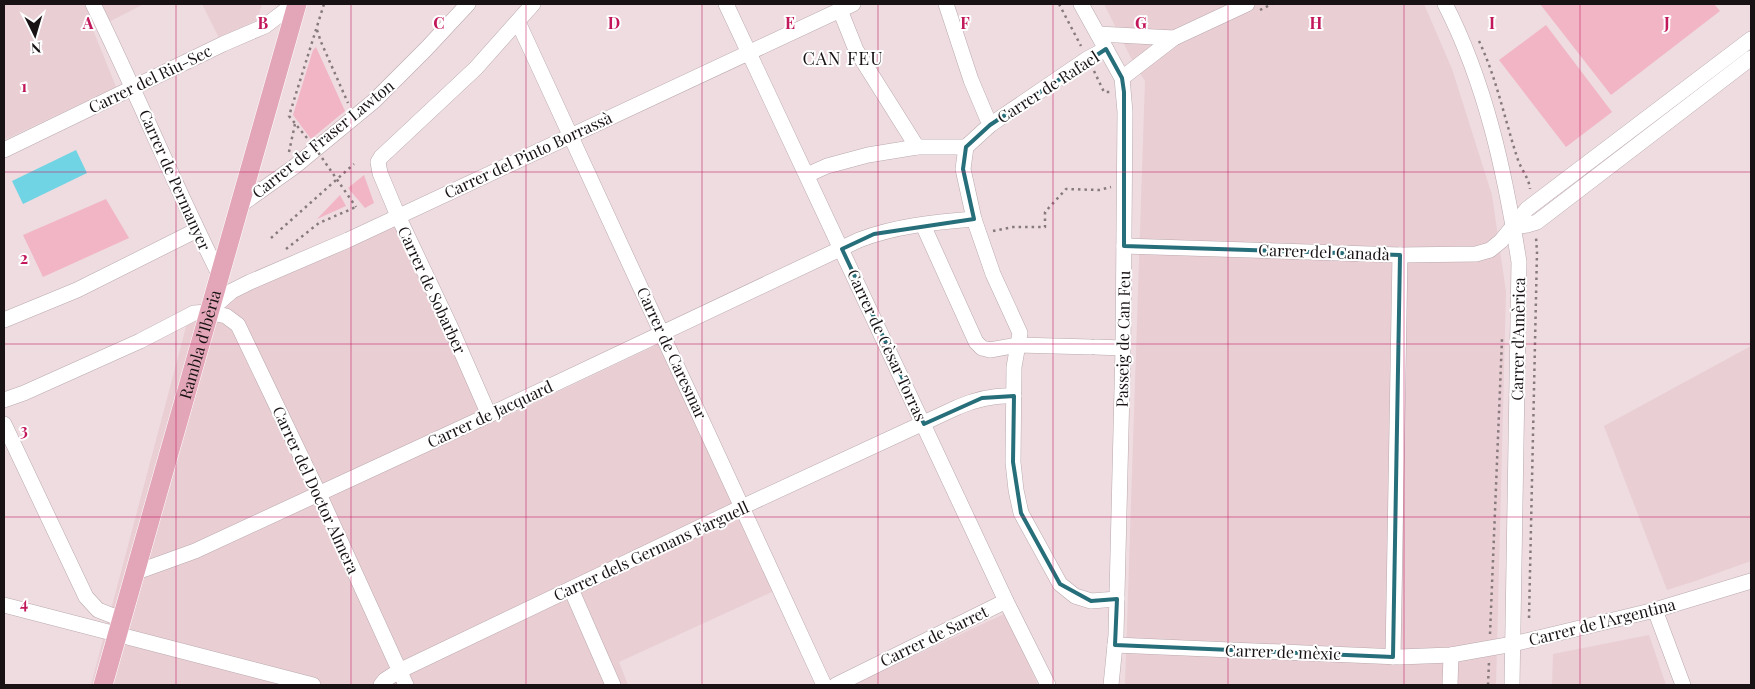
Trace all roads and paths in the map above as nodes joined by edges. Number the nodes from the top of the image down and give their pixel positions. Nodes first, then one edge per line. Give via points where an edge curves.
1 (93, 4) edge
2 (295, 4) edge
3 (324, 4) edge
4 (468, 4) edge
5 (533, 4) edge
6 (726, 4) edge
7 (946, 4) edge
8 (1081, 4) edge
9 (1247, 4) edge
10 (1445, 4) edge
11 (846, 7) edge
12 (518, 22) junction
13 (317, 29) junction
14 (1098, 34) junction
15 (1174, 38) junction
16 (1106, 49) junction
17 (749, 52) junction
18 (1749, 53) edge
19 (1122, 78) junction
20 (133, 88) junction
21 (354, 117) junction
22 (295, 124) junction
23 (990, 125) junction
24 (571, 135) junction
25 (292, 141) dead end
26 (917, 147) junction
27 (966, 147) junction
28 (4, 150) edge
29 (354, 164) dead end
30 (807, 175) junction
31 (1125, 183) junction
32 (239, 206) junction
33 (398, 216) junction
34 (974, 219) junction
35 (923, 225) junction
36 (1514, 227) junction
37 (197, 230) junction
38 (980, 235) junction
39 (271, 238) dead end
40 (1124, 246) junction
41 (286, 249) dead end
42 (842, 249) junction
43 (1400, 255) junction
44 (219, 274) junction
45 (1518, 307) junction
46 (1536, 307) dead end
47 (208, 312) junction
48 (4, 320) edge
49 (662, 333) junction
50 (1502, 336) dead end
51 (1018, 345) junction
52 (1123, 348) junction
53 (1014, 396) junction
54 (4, 400) edge
55 (489, 415) junction
56 (4, 424) edge
57 (924, 424) junction
58 (319, 494) junction
59 (742, 507) junction
60 (134, 573) junction
61 (1751, 581) edge
62 (572, 588) junction
63 (1117, 599) junction
64 (1006, 601) junction
65 (4, 605) edge
66 (1655, 610) junction
67 (119, 627) junction
68 (1513, 644) junction
69 (1115, 645) junction
70 (1490, 648) junction
71 (1450, 656) junction
72 (1393, 657) junction
73 (399, 671) junction
74 (103, 685) edge
75 (312, 685) edge
76 (381, 685) edge
77 (406, 685) edge
78 (613, 685) edge
79 (824, 685) edge
80 (836, 685) edge
81 (1048, 685) edge
82 (1111, 685) edge
83 (1450, 685) edge
84 (1488, 685) edge
85 (1512, 685) edge
86 (1682, 685) edge

1 - 20 street, Carrer de Permanyer
2 - 20 street, Carrer del Riu-Sec via 264,26
2 - 32 main road, Rambla d'Ibèria
3 - 13 path
4 - 21 street, Carrer de Fraser Lawton via 374,102
5 - 12 street
6 - 17 street, Carrer de Cèsar Torras
7 - 23 street
8 - 14 street, Passeig de Can Feu
9 - 15 street
10 - 36 street, Carrer d'Amèrica via 1489,112
11 - 17 street, Carrer del Pinto Borrassà
11 - 26 street via 856,50
12 - 24 street, Carrer de Caresmar
12 - 33 street, Carrer de Sobarber via 476,68 381,157 378,164
13 - 21 path
13 - 22 path via 290,116
14 - 15 street
14 - 16 street, Passeig de Can Feu
15 - 19 street
16 - 19 street, Passeig de Can Feu
16 - 23 street, Carrer de Rafael
17 - 24 street, Carrer del Pinto Borrassà
17 - 30 street, Carrer de Cèsar Torras
18 - 36 street, Carrer del Canadà via 1527,209
19 - 31 street, Passeig de Can Feu
20 - 28 street, Carrer del Riu-Sec
20 - 37 street, Carrer de Permanyer
21 - 32 street, Carrer de Fraser Lawton via 294,167
22 - 25 path
22 - 41 path, bridge via 356,207 319,223
23 - 27 street, Carrer de Rafael
24 - 33 street, Carrer del Pinto Borrassà
24 - 49 street, Carrer de Caresmar
26 - 27 street
26 - 30 street via 868,155
27 - 34 street via 963,169
29 - 39 path
30 - 42 street, Carrer de Cèsar Torras
31 - 38 path via 1099,190 1066,189 1045,212 1045,227 1013,227
31 - 40 street, Passeig de Can Feu
32 - 44 main road, Rambla d'Ibèria
33 - 47 street, Carrer del Pinto Borrassà via 232,291
33 - 55 street, Carrer de Sobarber
34 - 35 street, Carrer de Jacquard
34 - 38 street
35 - 42 street, Carrer de Jacquard via 874,234
35 - 51 street via 976,342 990,350
36 - 43 street, Carrer del Canadà via 1490,250 1476,254
36 - 45 street, Carrer d'Amèrica via 1519,262
37 - 44 street, Carrer de Permanyer
37 - 48 street via 77,290
38 - 51 street via 993,274 1020,334
40 - 43 street, Carrer del Canadà
40 - 52 street, Passeig de Can Feu
42 - 49 street, Carrer de Jacquard
42 - 57 street, Carrer de Cèsar Torras
43 - 72 street
44 - 47 main road, Rambla d'Ibèria
45 - 46 path
45 - 68 street, Carrer d'Amèrica
47 - 54 street via 194,313 140,341
47 - 58 street, Carrer del Doctor Almera via 226,316 238,325
47 - 60 main road, Rambla d'Ibèria
49 - 55 street, Carrer de Jacquard
49 - 59 street, Carrer de Caresmar
50 - 70 path
51 - 52 street
51 - 53 street
52 - 63 street, Passeig de Can Feu
53 - 57 street, Carrer dels Germans Farguell via 982,398
53 - 63 street via 1013,462 1021,513 1060,584 1074,596 1091,601
55 - 58 street, Carrer de Jacquard
56 - 67 street via 86,597
57 - 59 street, Carrer dels Germans Farguell
57 - 64 street, Carrer de Cèsar Torras
58 - 60 street, Carrer de Jacquard via 195,551
58 - 73 street, Carrer del Doctor Almera
59 - 62 street, Carrer dels Germans Farguell
59 - 79 street, Carrer de Caresmar
60 - 67 main road, Rambla d'Ibèria
61 - 66 street, Carrer de l'Argentina
62 - 73 street, Carrer dels Germans Farguell
62 - 78 street
63 - 69 street, Passeig de Can Feu
64 - 80 street, Carrer de Sarret
64 - 81 street, Carrer de Cèsar Torras
65 - 67 street
66 - 68 street, Carrer de l'Argentina
66 - 86 street
67 - 74 main road, Rambla d'Ibèria
67 - 75 street
68 - 70 street, Carrer de l'Argentina
68 - 85 street, Carrer d'Amèrica
69 - 72 street, Carrer de mèxic
69 - 82 street, Passeig de Can Feu
70 - 71 street, Carrer de l'Argentina
70 - 84 path
71 - 72 street, Carrer de mèxic
71 - 83 street
73 - 76 street, Carrer dels Germans Farguell
73 - 77 street, Carrer del Doctor Almera

